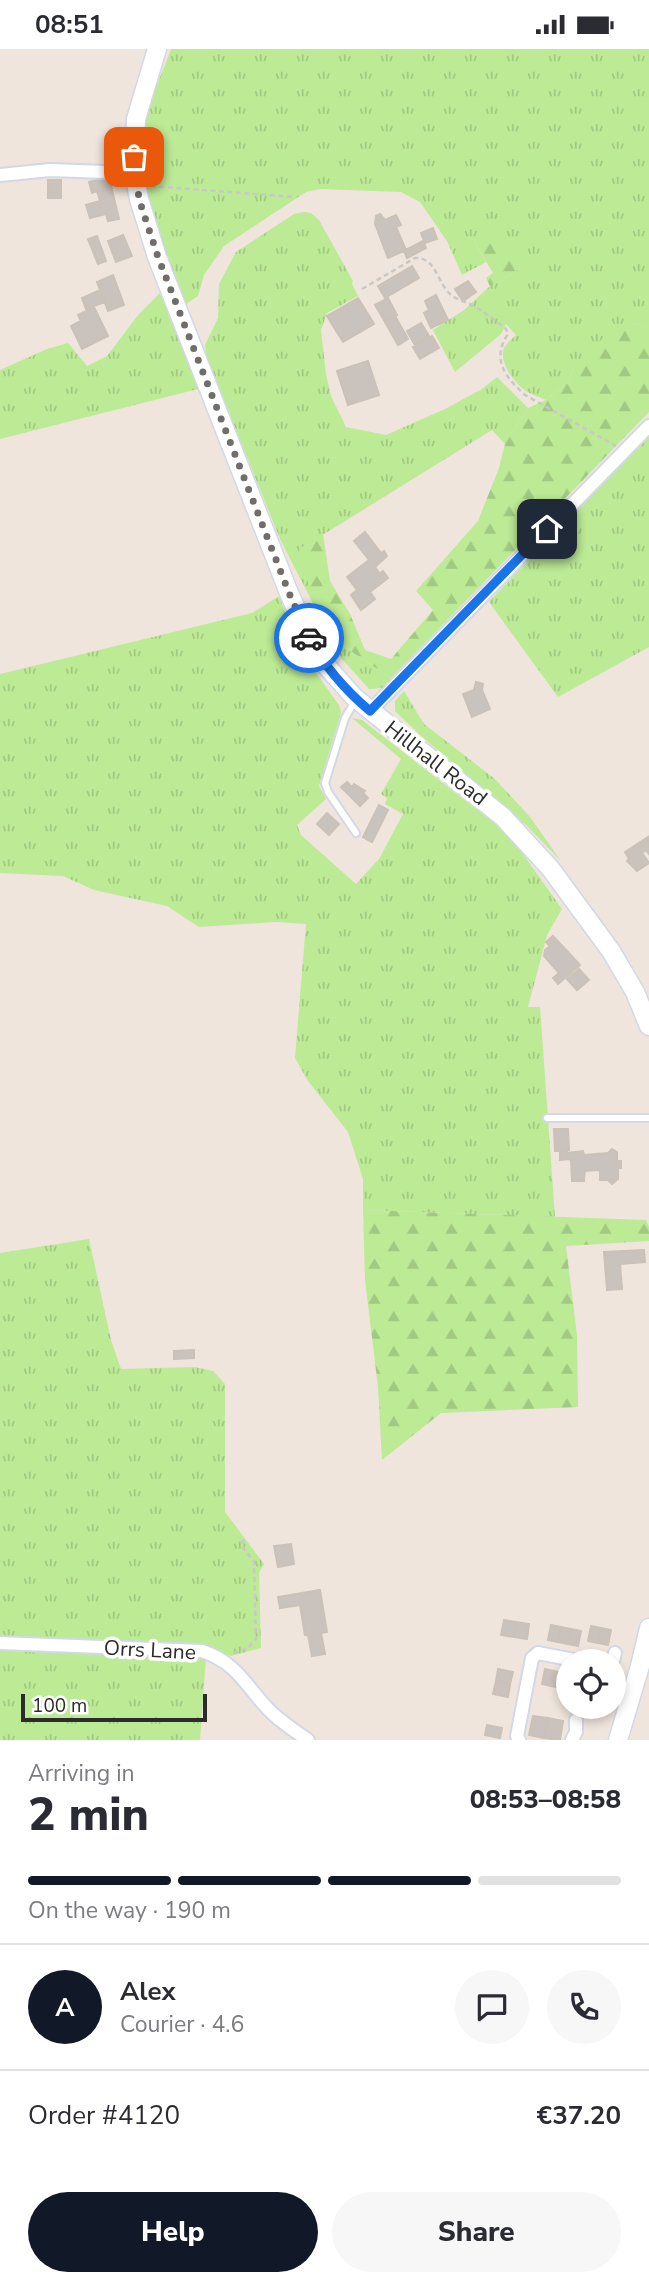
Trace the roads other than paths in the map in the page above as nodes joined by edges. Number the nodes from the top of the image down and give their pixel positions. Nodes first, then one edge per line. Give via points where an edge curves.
1 (157, 49) edge
2 (0, 175) edge
3 (135, 179) junction
4 (649, 426) edge
5 (356, 699) junction
6 (370, 711) junction
7 (356, 833) dead end
8 (649, 1026) edge
9 (547, 1118) dead end
10 (649, 1118) edge
11 (649, 1628) edge
12 (0, 1643) edge
13 (556, 1657) edge
14 (576, 1720) dead end
15 (308, 1740) edge
16 (519, 1740) edge
17 (572, 1740) edge
18 (618, 1740) edge

1 - 3 main road, Hillhall Road via 136,119
2 - 3 street via 50,170
3 - 5 main road, Hillhall Road via 158,257 300,620 322,661
4 - 6 street
5 - 6 main road, Hillhall Road
5 - 7 lane via 345,717 325,783
6 - 8 main road, Hillhall Road via 527,840 611,951
9 - 10 lane
11 - 18 main road
12 - 15 street, Orrs Lane via 202,1651 230,1664 272,1713
13 - 16 street via 538,1653 532,1657
14 - 17 street

